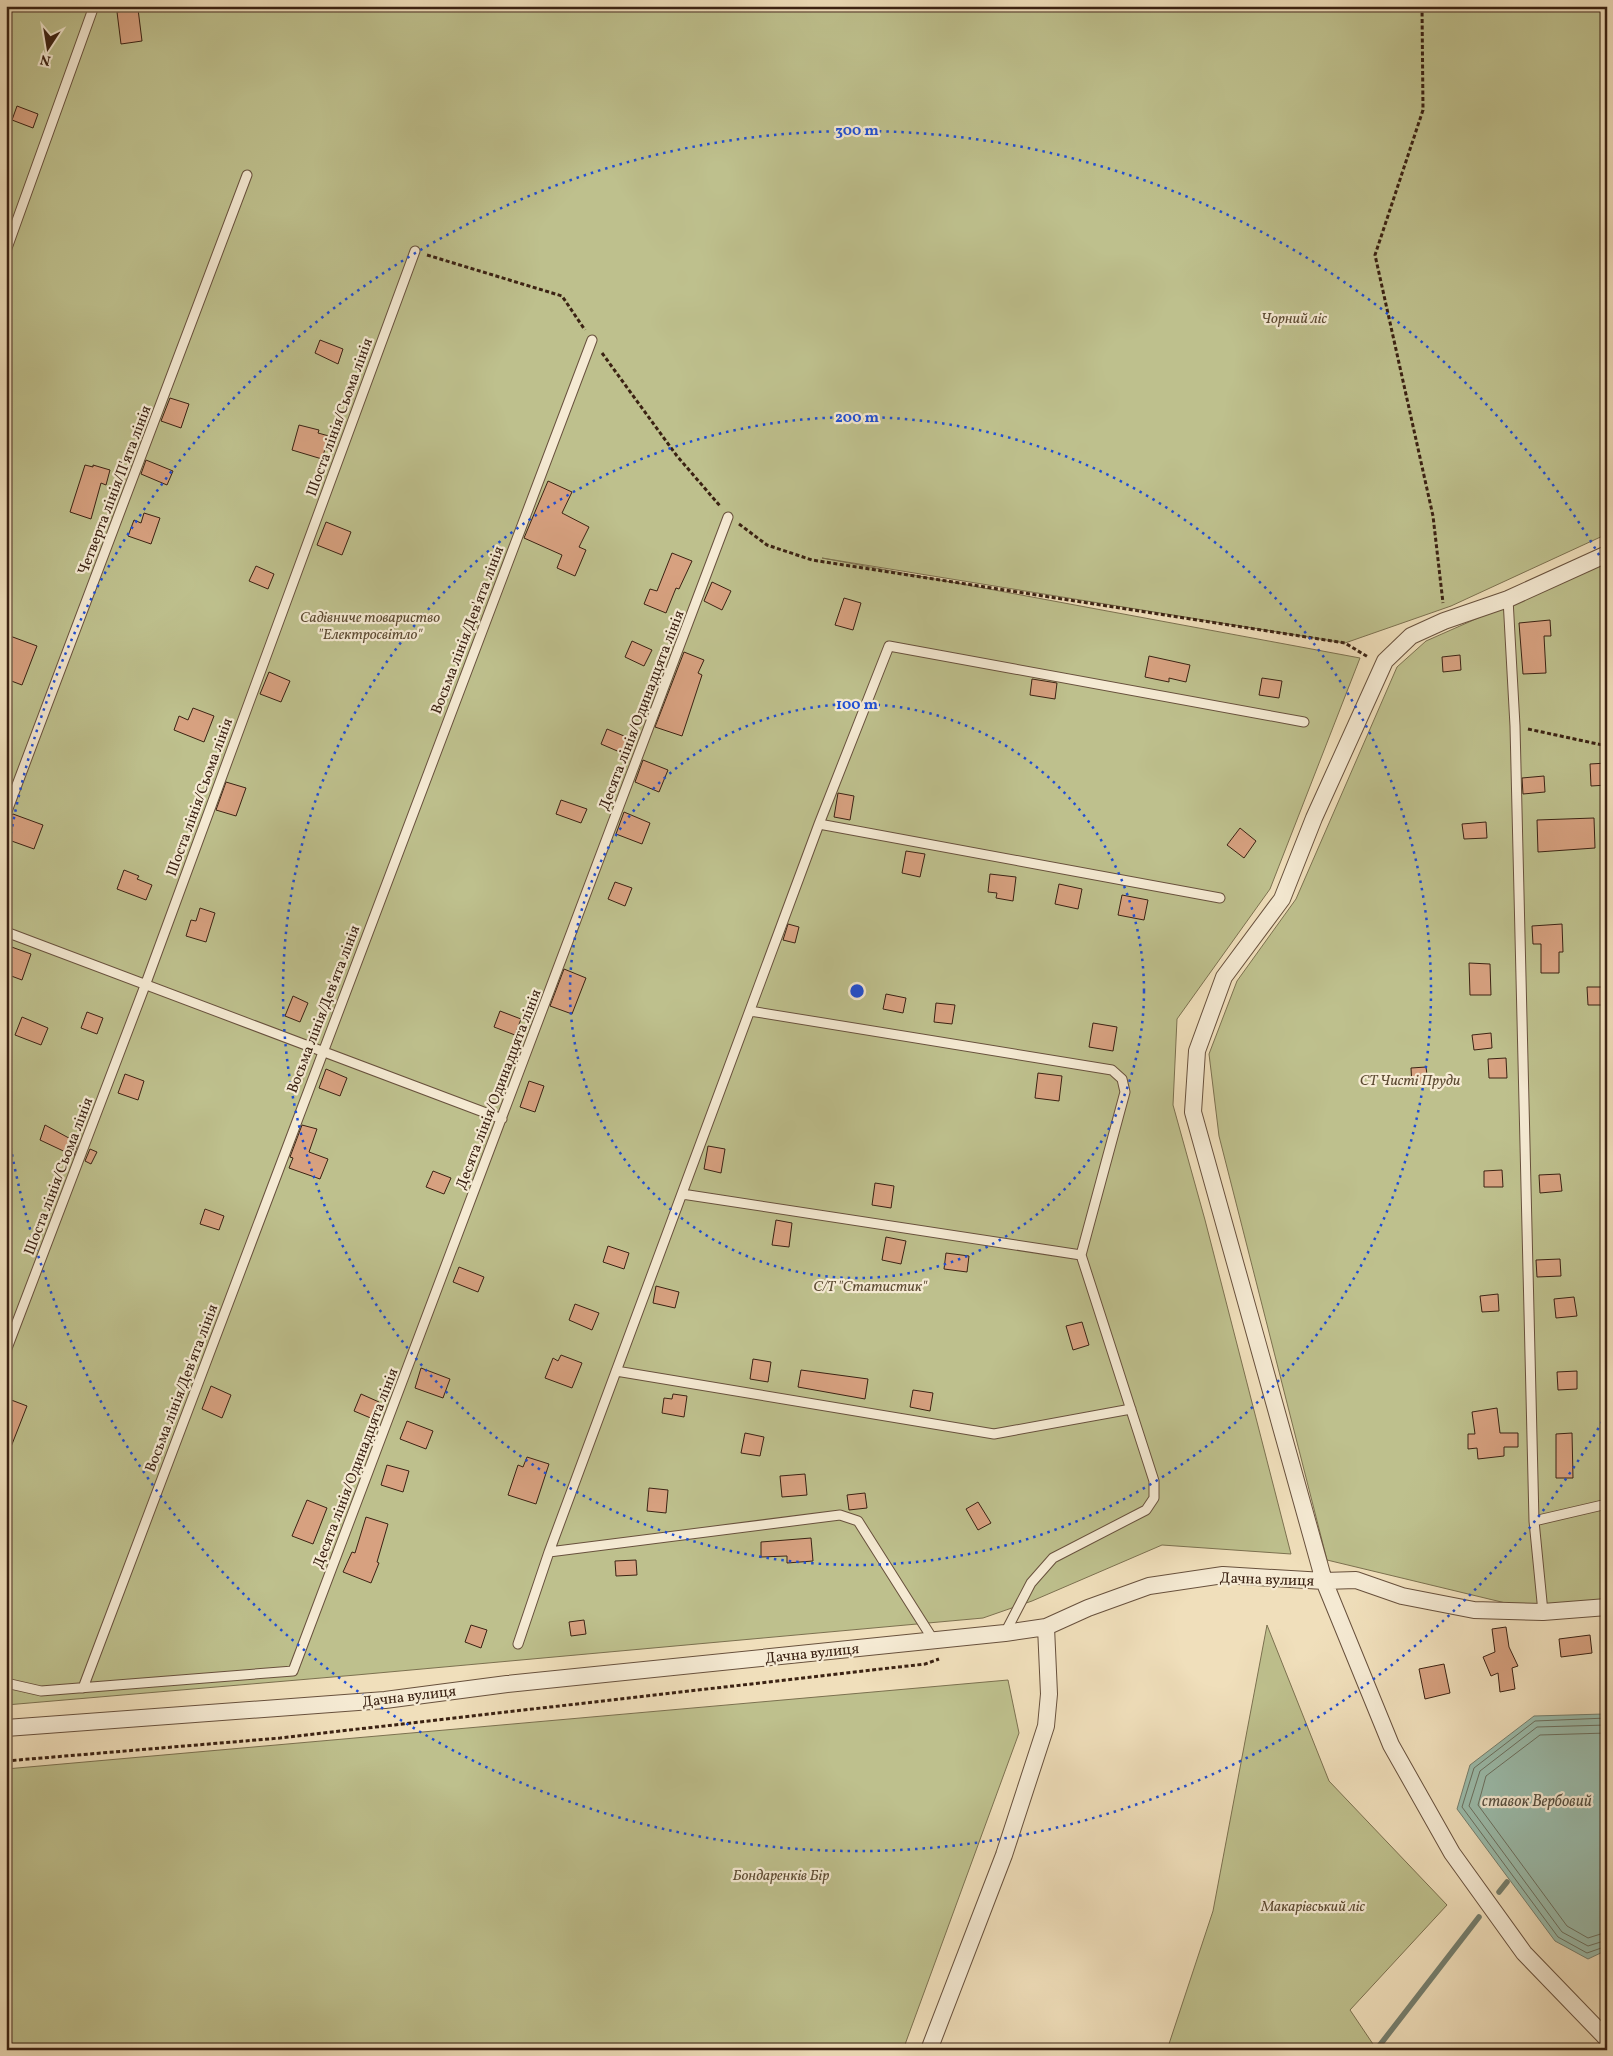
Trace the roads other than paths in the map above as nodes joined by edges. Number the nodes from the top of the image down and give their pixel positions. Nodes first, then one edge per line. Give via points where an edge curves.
1 (94, 6) edge
2 (247, 175) dead end
3 (6, 251) edge
4 (415, 251) road end
5 (592, 340) road end
6 (728, 517) road end
7 (1607, 554) edge
8 (1508, 599) junction
9 (1304, 722) dead end
10 (6, 814) edge
11 (819, 824) junction
12 (1220, 898) dead end
13 (6, 932) edge
14 (146, 984) junction
15 (750, 1011) junction
16 (322, 1050) junction
17 (502, 1119) junction
18 (682, 1194) junction
19 (1082, 1255) junction
20 (6, 1351) edge
21 (616, 1371) junction
22 (1132, 1409) junction
23 (1607, 1504) edge
24 (1534, 1521) junction
25 (549, 1552) junction
26 (1324, 1581) junction
27 (1607, 1607) edge
28 (1543, 1612) junction
29 (1046, 1627) junction
30 (1005, 1633) junction
31 (934, 1641) junction
32 (518, 1644) dead end
33 (6, 1683) edge
34 (83, 1688) junction
35 (6, 1728) edge
36 (1607, 2039) edge
37 (929, 2050) edge

1 - 3 lane
2 - 10 lane, Четверта лінія/П'ята лінія
4 - 14 lane, Шоста лінія/Сьома лінія
5 - 16 lane, Восьма лінія/Дев'ята лінія
6 - 17 lane, Десята лінія/Одинадцята лінія
7 - 8 street
8 - 24 lane via 1515,726
8 - 26 street via 1411,636 1383,666 1314,818 1282,899 1224,977 1197,1050 1193,1112
9 - 11 lane via 889,646
11 - 12 lane
11 - 15 lane
13 - 14 lane
14 - 16 lane
14 - 20 lane, Шоста лінія/Сьома лінія
15 - 18 lane
15 - 19 lane via 1112,1070 1122,1079 1125,1092
16 - 17 lane
16 - 34 lane, Восьма лінія/Дев'ята лінія
17 - 34 lane, Десята лінія/Одинадцята лінія via 293,1671
18 - 19 lane
18 - 21 lane
19 - 22 lane
21 - 22 lane via 994,1434
21 - 25 lane
22 - 30 lane via 1154,1481 1154,1498 1146,1510 1053,1558 1031,1582
23 - 24 lane
24 - 28 lane
25 - 31 lane via 840,1515 858,1521
25 - 32 lane
26 - 28 street, Дачна вулиця via 1356,1580 1402,1596 1474,1610
26 - 29 street, Дачна вулиця via 1223,1575 1149,1586
26 - 36 street via 1391,1745 1452,1853 1524,1953
27 - 28 street, Дачна вулиця
29 - 30 street, Дачна вулиця
29 - 37 street via 1049,1694 1046,1726 1004,1855
30 - 31 street, Дачна вулиця
31 - 35 street, Дачна вулиця via 507,1684 385,1700
33 - 34 lane via 41,1691

